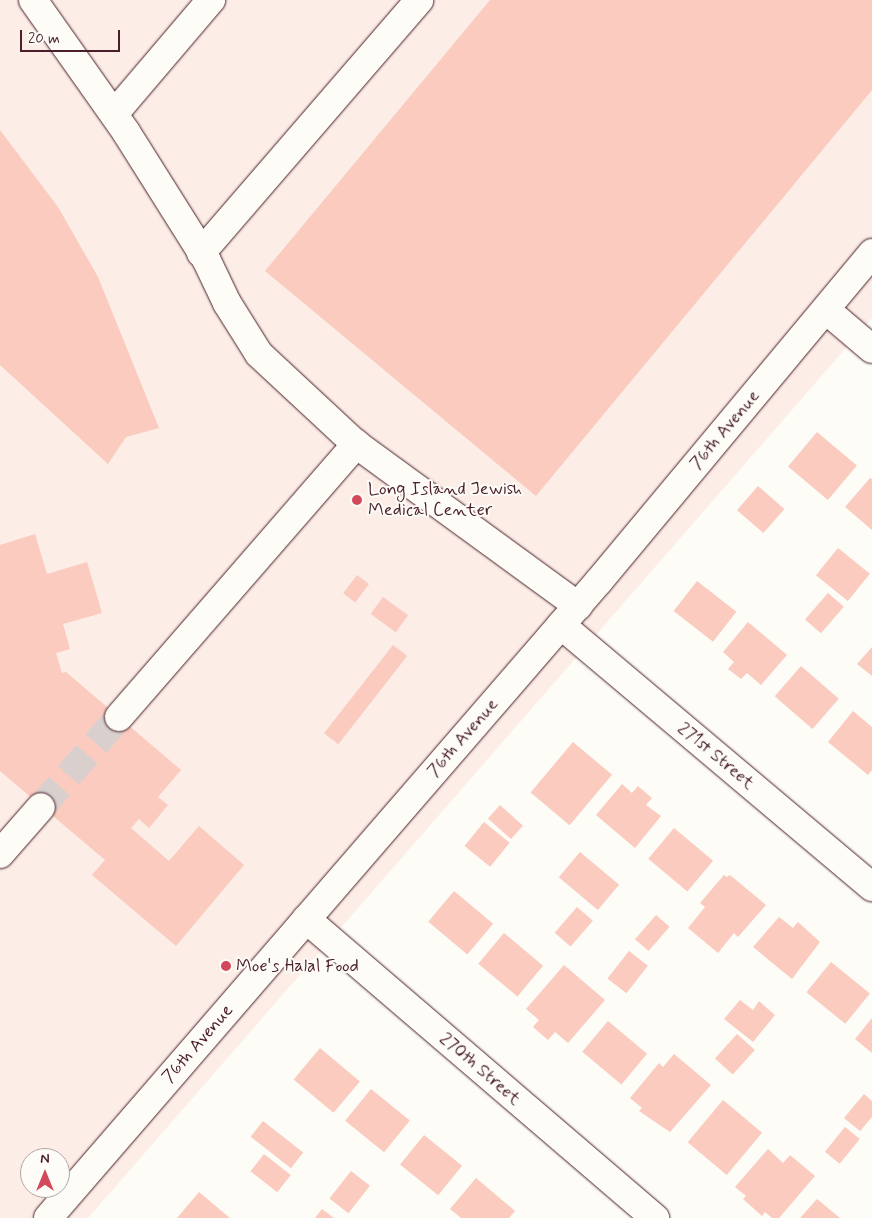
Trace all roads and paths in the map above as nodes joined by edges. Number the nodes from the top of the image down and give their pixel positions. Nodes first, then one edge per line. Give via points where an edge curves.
1 (34, 0) edge
2 (211, 0) edge
3 (419, 0) edge
4 (114, 114) junction
5 (201, 253) junction
6 (872, 253) edge
7 (826, 310) junction
8 (872, 349) edge
9 (356, 444) junction
10 (569, 615) junction
11 (119, 717) tunnel mouth
12 (41, 807) tunnel mouth
13 (0, 854) edge
14 (872, 886) edge
15 (306, 920) junction
16 (48, 1218) edge
17 (655, 1218) edge

1 - 4 street, 271st Street
2 - 4 street
3 - 5 street
4 - 5 street, 271st Street
5 - 9 street, 271st Street via 259,354
6 - 7 street, 76th Avenue
7 - 8 street
7 - 10 street, 76th Avenue
9 - 10 street, 271st Street
9 - 11 street
10 - 14 street, 271st Street
10 - 15 street, 76th Avenue
12 - 13 street
15 - 16 street, 76th Avenue
15 - 17 street, 270th Street

